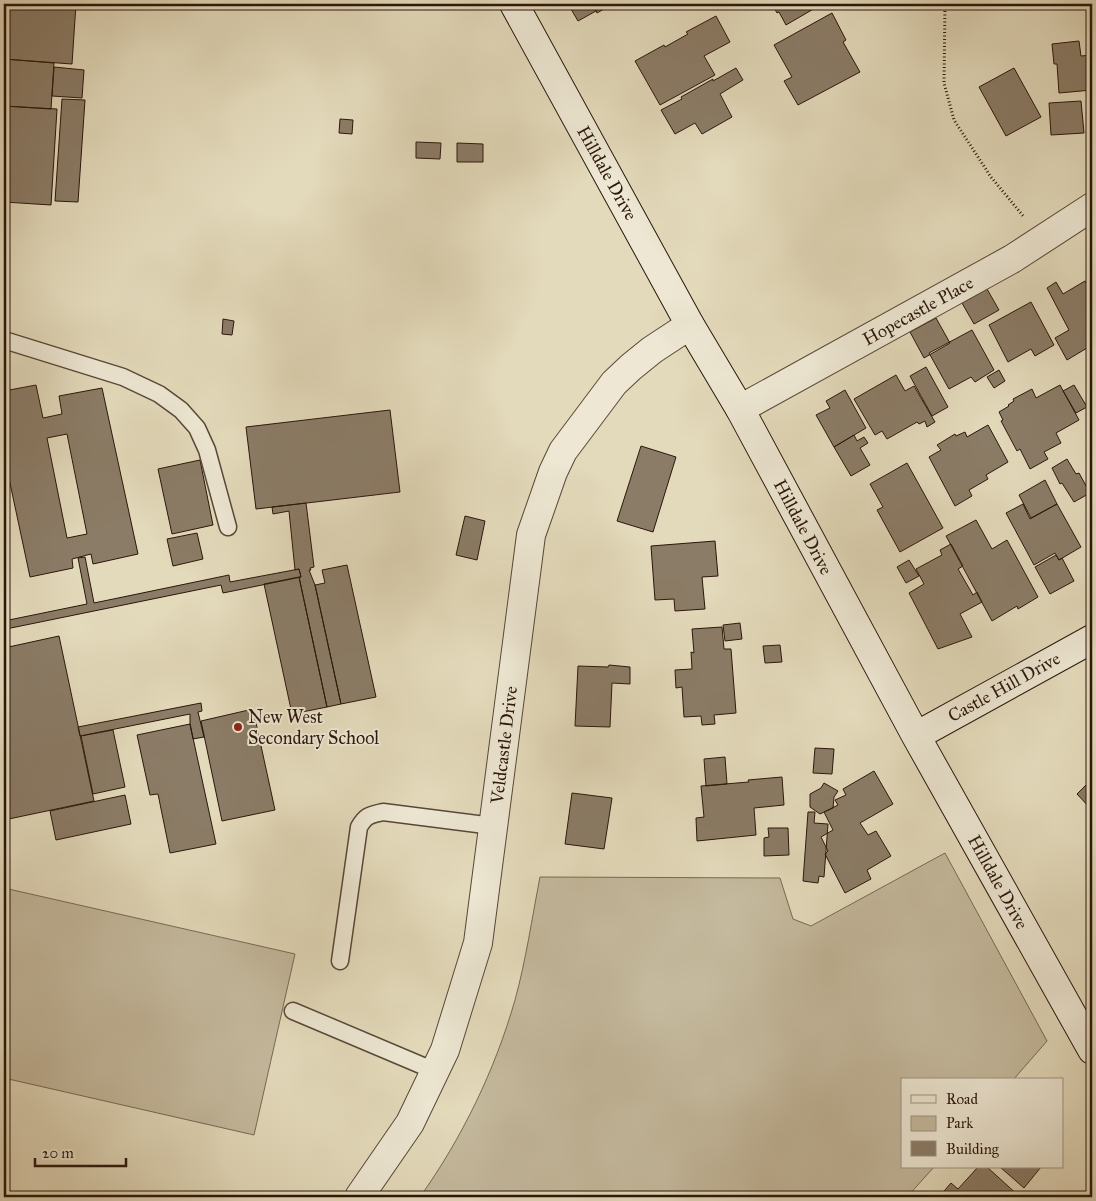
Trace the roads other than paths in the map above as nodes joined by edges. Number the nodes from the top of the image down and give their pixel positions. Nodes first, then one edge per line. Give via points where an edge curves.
1 (514, 4) edge
2 (1092, 207) edge
3 (690, 325) junction
4 (4, 340) edge
5 (740, 409) junction
6 (228, 527) dead end
7 (1092, 638) edge
8 (916, 736) junction
9 (493, 826) junction
10 (340, 960) dead end
11 (293, 1011) dead end
12 (1092, 1050) edge
13 (435, 1071) junction
14 (360, 1197) edge

1 - 3 street, Hilldale Drive
2 - 5 street, Hopecastle Place via 1012,259
3 - 5 street, Hilldale Drive
3 - 9 street, Veldcastle Drive via 652,350 614,383 552,472 531,535
4 - 6 lane via 123,377 159,394 181,410 197,428 207,450
5 - 8 street, Hilldale Drive
7 - 8 street, Castle Hill Drive
8 - 12 street, Hilldale Drive
9 - 10 lane via 383,812 363,820 359,827
9 - 13 street, Veldcastle Drive via 478,943 445,1050
11 - 13 lane
13 - 14 street, Veldcastle Drive via 410,1124

